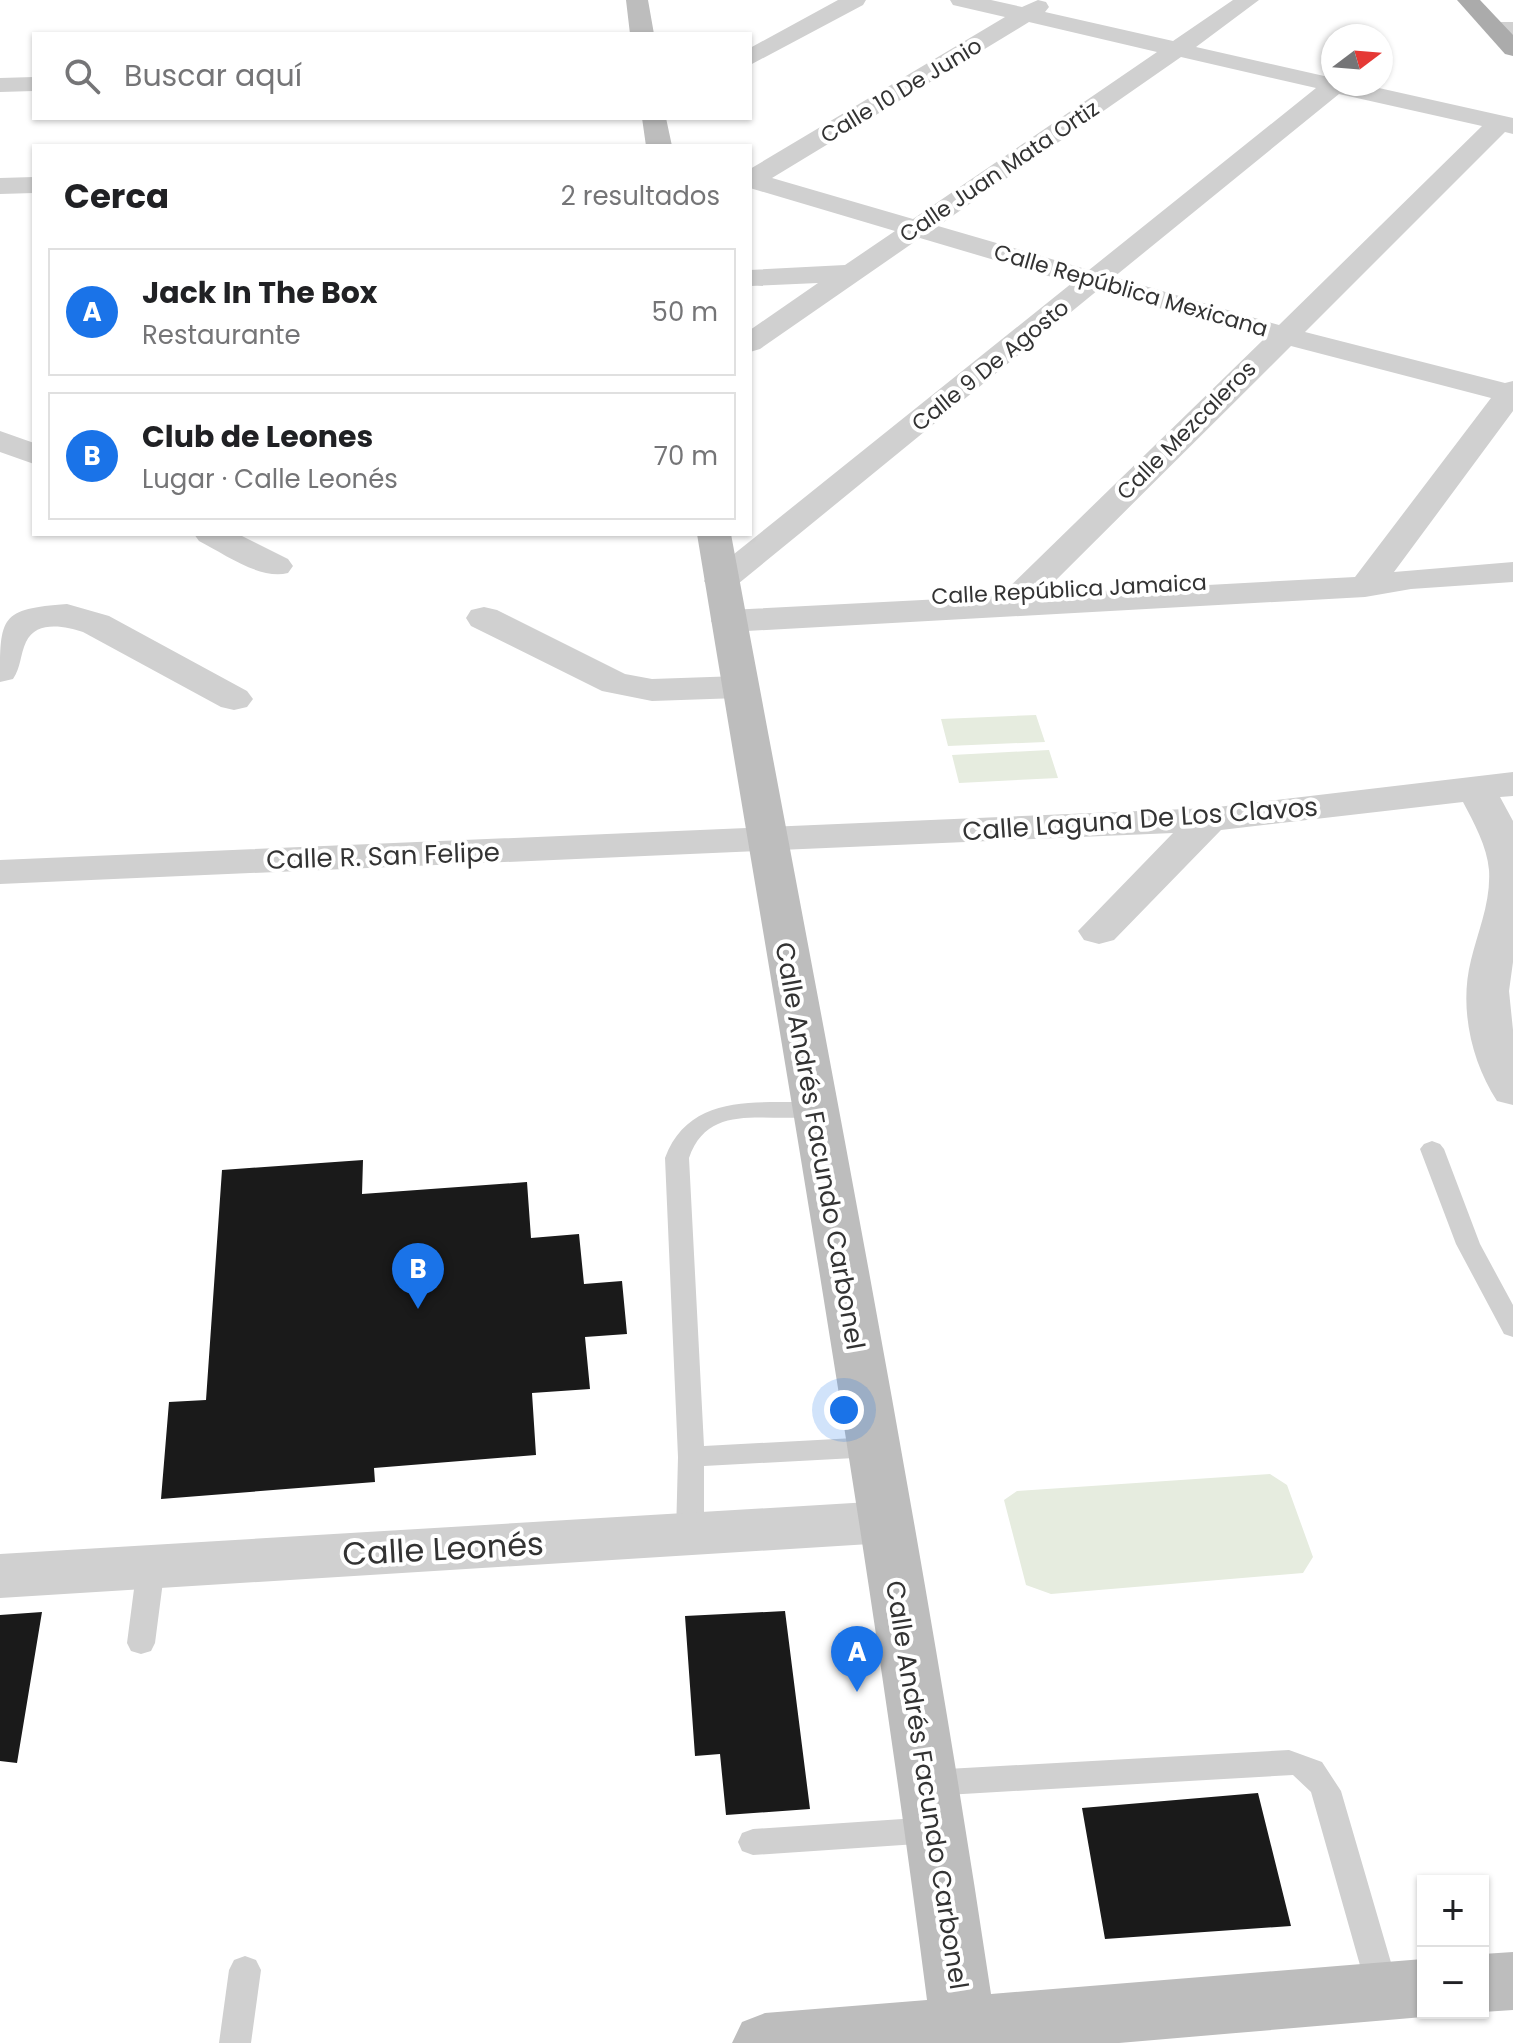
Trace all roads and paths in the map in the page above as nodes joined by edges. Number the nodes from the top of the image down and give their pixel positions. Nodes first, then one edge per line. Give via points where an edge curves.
1 (637, 0) edge
2 (855, 0) edge
3 (961, 0) edge
4 (1051, 0) edge
5 (1248, 0) edge
6 (1468, 0) edge
7 (1024, 15) junction
8 (1507, 19) edge
9 (642, 32) edge
10 (1513, 49) edge
11 (1174, 50) junction
12 (752, 57) edge
13 (32, 84) edge
14 (1321, 84) edge
15 (0, 85) edge
16 (1321, 96) edge
17 (1373, 96) edge
18 (654, 120) edge
19 (1506, 125) edge
20 (659, 144) edge
21 (752, 179) edge
22 (752, 181) edge
23 (32, 185) edge
24 (0, 186) edge
25 (915, 228) junction
26 (850, 273) junction
27 (752, 278) edge
28 (1095, 280) junction
29 (1283, 335) junction
30 (752, 342) edge
31 (1512, 393) edge
32 (0, 441) edge
33 (0, 452) edge
34 (32, 454) edge
35 (32, 455) edge
36 (215, 536) edge
37 (276, 566) dead end
38 (1513, 572) edge
39 (1369, 580) junction
40 (723, 586) edge
41 (1018, 598) junction
42 (484, 618) dead end
43 (0, 671) edge
44 (739, 687) junction
45 (234, 699) dead end
46 (1495, 787) edge
47 (1209, 820) junction
48 (765, 840) junction
49 (0, 872) edge
50 (1099, 931) dead end
51 (1500, 992) edge
52 (1513, 1091) edge
53 (813, 1109) junction
54 (1432, 1149) dead end
55 (1513, 1328) edge
56 (873, 1447) junction
57 (691, 1457) junction
58 (886, 1522) junction
59 (690, 1534) junction
60 (151, 1566) junction
61 (0, 1576) edge
62 (141, 1643) dead end
63 (932, 1806) junction
64 (753, 1842) dead end
65 (245, 1970) dead end
66 (1513, 1981) edge
67 (1489, 1983) edge
68 (1403, 1990) edge
69 (964, 2035) edge
70 (235, 2043) edge
71 (765, 2043) edge

1 - 9 main road
2 - 12 street
3 - 7 street
4 - 7 street, Calle 10 De Junio
5 - 11 street, Calle Juan Mata Ortiz
6 - 8 main road
7 - 11 street
7 - 21 street, Calle 10 De Junio
8 - 10 main road
11 - 14 street
11 - 25 street, Calle Juan Mata Ortiz
13 - 15 street
16 - 28 street, Calle 9 De Agosto
17 - 19 street
18 - 20 main road
19 - 29 street, Calle Mezcaleros
22 - 25 street, Calle República Mexicana
23 - 24 street
25 - 26 street, Calle Juan Mata Ortiz
25 - 28 street, Calle República Mexicana
26 - 27 street
26 - 30 street, Calle Juan Mata Ortiz
28 - 29 street, Calle República Mexicana
28 - 40 street, Calle 9 De Agosto
29 - 31 street, Calle República Mexicana
29 - 41 street, Calle Mezcaleros
31 - 39 street
32 - 34 street
33 - 35 street
36 - 37 street
38 - 39 street, Calle República Jamaica
39 - 41 street, Calle República Jamaica
40 - 41 street, Calle República Jamaica
40 - 44 main road, Calle Andrés Facundo Carbonel
42 - 44 street via 615,683 652,690
43 - 45 street via 8,642 20,625 36,617 67,615 96,624
44 - 48 main road, Calle Andrés Facundo Carbonel
46 - 47 street, Calle Laguna De Los Clavos
46 - 51 street via 1510,891
47 - 48 street, Calle Laguna De Los Clavos
47 - 50 street
48 - 49 street, Calle R. San Felipe
48 - 53 main road, Calle Andrés Facundo Carbonel
51 - 52 street via 1491,1028
53 - 56 main road, Calle Andrés Facundo Carbonel
53 - 57 lane via 717,1116 699,1122 679,1143
54 - 55 lane via 1468,1244
56 - 57 lane
56 - 58 main road, Calle Andrés Facundo Carbonel
57 - 59 lane
58 - 59 street, Calle Leonés
58 - 63 main road, Calle Andrés Facundo Carbonel
59 - 60 street, Calle Leonés
60 - 61 street, Calle Leonés
60 - 62 lane
63 - 64 lane
63 - 68 lane via 1289,1762 1302,1765 1314,1771 1326,1791
63 - 69 main road, Calle Andrés Facundo Carbonel
65 - 70 lane
66 - 67 main road
68 - 69 main road
69 - 71 main road

